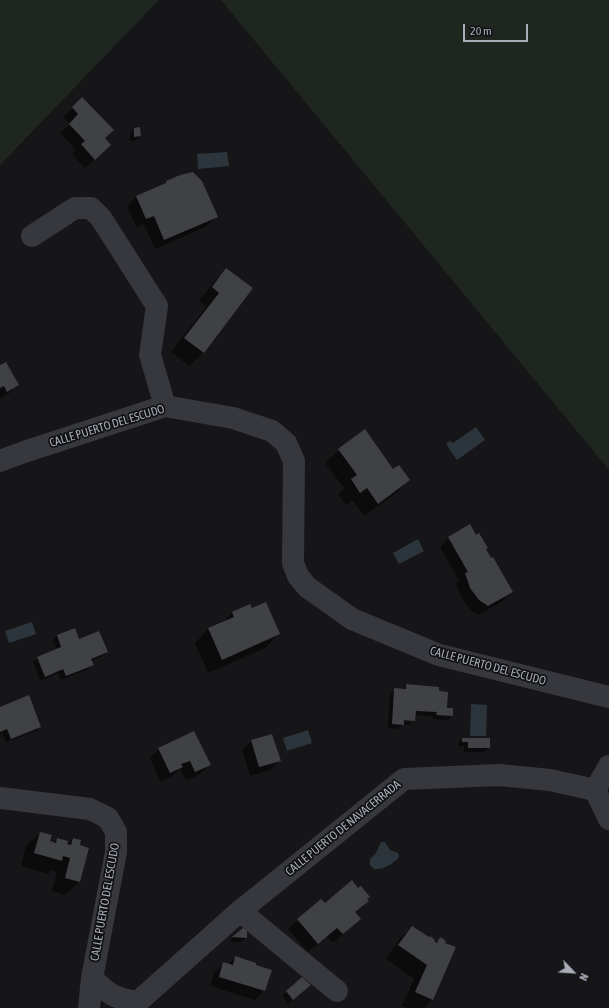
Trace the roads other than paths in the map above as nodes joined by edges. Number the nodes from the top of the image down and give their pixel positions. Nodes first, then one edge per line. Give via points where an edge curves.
1 (32, 236) dead end
2 (165, 406) junction
3 (0, 462) edge
4 (609, 697) edge
5 (609, 766) edge
6 (594, 790) junction
7 (0, 798) edge
8 (609, 819) edge
9 (240, 911) junction
10 (92, 978) junction
11 (337, 991) dead end
12 (135, 1005) edge
13 (89, 1008) edge

1 - 2 street via 75,208 91,208 101,218 157,306 150,355
2 - 3 street, CALLE PUERTO DEL ESCUDO
2 - 4 street, CALLE PUERTO DEL ESCUDO via 232,418 272,431 286,443 294,461 293,563 298,576 307,587 352,618 439,655
5 - 6 street
6 - 8 street
6 - 9 street, CALLE PUERTO DE NAVACERRADA via 550,780 499,775 404,779
7 - 10 street, CALLE PUERTO DEL ESCUDO via 90,809 108,818 116,832 116,852
9 - 11 street
9 - 12 street, CALLE PUERTO DE NAVACERRADA
10 - 12 street, CALLE PUERTO DEL ESCUDO via 106,992
10 - 13 street, CALLE PUERTO DEL ESCUDO

